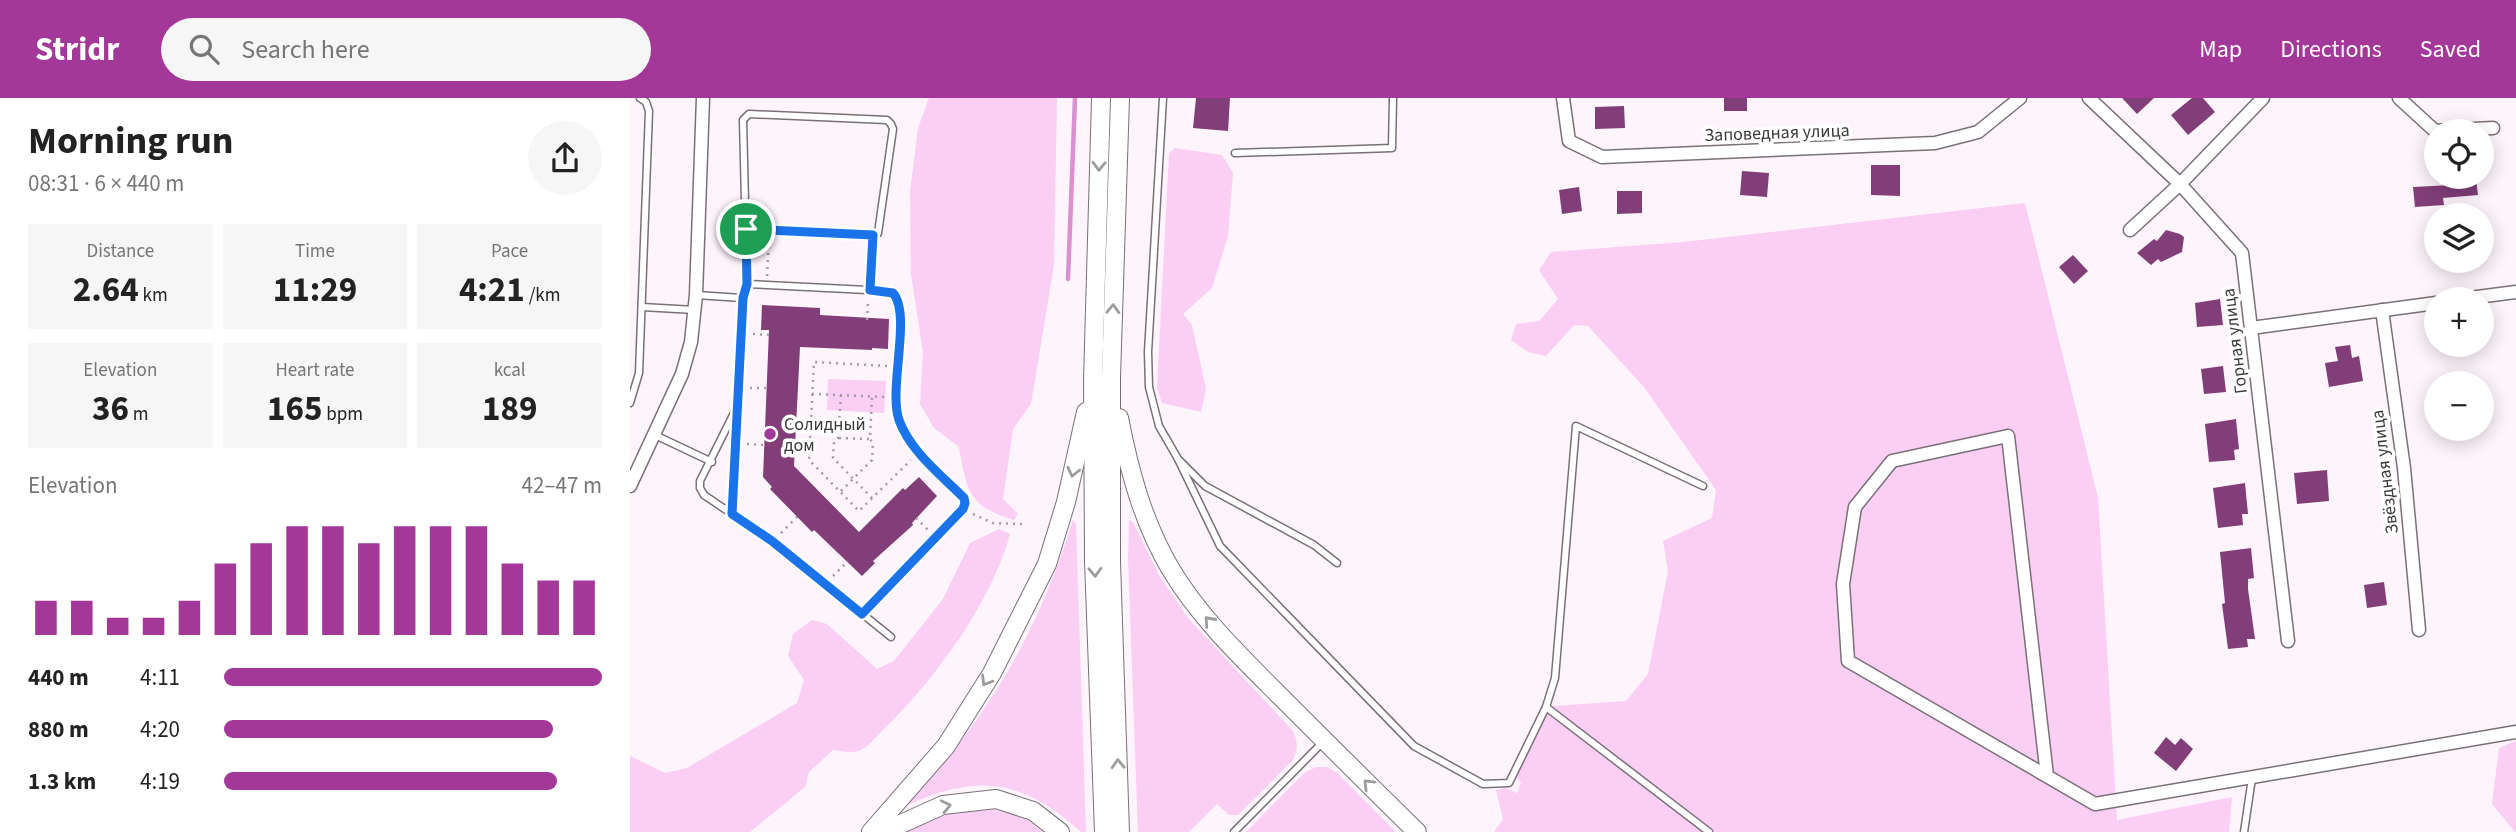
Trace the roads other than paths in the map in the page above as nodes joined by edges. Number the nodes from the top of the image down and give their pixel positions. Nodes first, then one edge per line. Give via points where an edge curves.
1 (640, 98) edge
2 (703, 98) edge
3 (1101, 98) edge
4 (1121, 98) edge
5 (1163, 98) edge
6 (1393, 98) edge
7 (1563, 98) edge
8 (2020, 98) edge
9 (2089, 98) edge
10 (2263, 98) edge
11 (2399, 98) edge
12 (2424, 121) edge
13 (1236, 153) dead end
14 (2180, 184) junction
15 (746, 229) junction
16 (2130, 230) dead end
17 (747, 284) junction
18 (2516, 292) edge
19 (695, 295) junction
20 (2494, 295) edge
21 (743, 298) junction
22 (2424, 305) edge
23 (642, 307) junction
24 (695, 310) junction
25 (2382, 310) junction
26 (2251, 328) junction
27 (1111, 377) junction
28 (1093, 382) junction
29 (634, 385) edge
30 (630, 403) edge
31 (737, 406) junction
32 (655, 435) junction
33 (1178, 459) junction
34 (712, 462) junction
35 (630, 486) edge
36 (1703, 486) dead end
37 (732, 514) junction
38 (1337, 563) dead end
39 (862, 614) junction
40 (2419, 630) dead end
41 (891, 636) dead end
42 (2288, 641) dead end
43 (1546, 707) junction
44 (2516, 733) edge
45 (1325, 741) junction
46 (2047, 776) junction
47 (2252, 776) junction
48 (871, 832) edge
49 (883, 832) edge
50 (1060, 832) edge
51 (1104, 832) edge
52 (1121, 832) edge
53 (1234, 832) edge
54 (1417, 832) edge
55 (1709, 832) edge
56 (2244, 832) edge

1 - 23 lane via 649,111
2 - 19 street
3 -> 28 main road
27 -> 4 main road
5 - 33 lane via 1149,387 1159,426
6 - 13 lane via 1392,148
7 - 8 street, Заповедная улица via 1569,141 1602,158 1935,143 1978,132
9 - 14 street, Горная улица
10 - 14 street
11 - 12 street
14 - 16 street
14 - 26 street, Горная улица via 2242,253
15 - 15 lane via 745,116 887,120 891,124 880,230 873,235
15 - 17 lane
17 - 21 lane
17 - 39 lane via 869,290 893,293 898,299 898,416 904,434 965,503
18 - 20 street
19 - 21 lane
19 - 24 street
21 - 31 lane
22 - 25 street
23 - 24 lane
23 - 29 lane
24 - 32 street via 682,374
25 - 26 street
25 - 40 street, Звёздная улица via 2404,468
26 - 42 street, Горная улица
45 -> 27 main road via 1200,611 1170,568 1141,504
52 -> 27 main road via 1111,562
28 -> 48 main road via 1066,502 1046,564 992,673 946,746
28 -> 51 main road
29 - 30 lane
31 - 34 lane
31 - 37 lane
32 - 34 lane
32 - 35 street
33 - 38 lane via 1205,486 1314,545
33 - 43 lane via 1220,546 1414,746 1483,784 1509,783
34 - 37 lane via 700,488
36 - 43 lane via 1576,426 1555,678
37 - 39 lane
39 - 41 lane
43 - 55 lane
44 - 47 street
45 - 53 lane
54 -> 45 main road
46 - 46 street via 2008,436 1892,461 1855,507 1843,584 1848,661
46 - 47 street via 2095,804
47 - 56 lane
49 -> 50 main road via 943,805 996,799 1033,811

